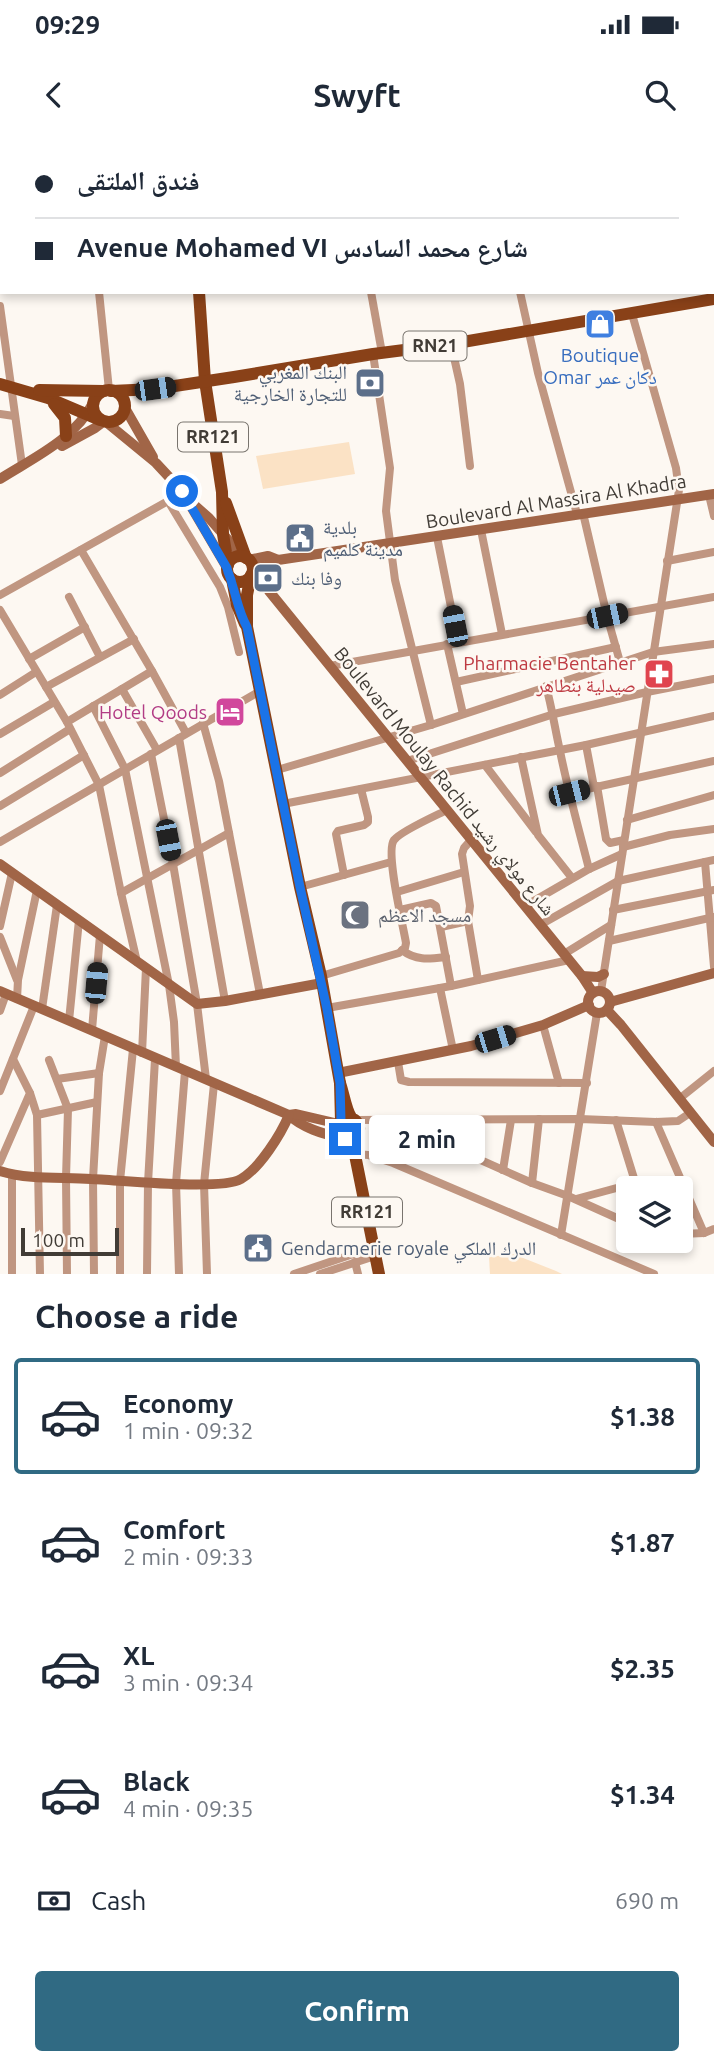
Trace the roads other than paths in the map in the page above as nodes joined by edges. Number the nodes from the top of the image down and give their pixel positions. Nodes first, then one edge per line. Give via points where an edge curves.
1 (99, 294) edge
2 (199, 294) edge
3 (371, 294) edge
4 (520, 294) edge
5 (714, 299) edge
6 (0, 306) edge
7 (632, 314) junction
8 (529, 331) junction
9 (451, 344) junction
10 (378, 354) junction
11 (205, 381) junction
12 (9, 386) edge
13 (155, 389) junction
14 (108, 391) junction
15 (48, 398) junction
16 (93, 403) junction
17 (125, 407) junction
18 (0, 414) edge
19 (87, 415) junction
20 (14, 416) junction
21 (103, 421) junction
22 (66, 436) junction
23 (156, 463) junction
24 (23, 465) junction
25 (470, 466) dead end
26 (0, 479) edge
27 (182, 491) junction
28 (222, 492) junction
29 (711, 494) edge
30 (676, 500) junction
31 (168, 501) junction
32 (190, 502) junction
33 (580, 514) junction
34 (714, 516) edge
35 (481, 530) junction
36 (223, 534) junction
37 (437, 537) junction
38 (390, 543) junction
39 (81, 550) junction
40 (714, 552) edge
41 (667, 561) junction
42 (273, 563) junction
43 (250, 570) junction
44 (229, 571) junction
45 (0, 595) edge
46 (69, 597) dead end
47 (714, 597) edge
48 (660, 605) junction
49 (0, 610) edge
50 (607, 616) junction
51 (85, 627) junction
52 (247, 627) junction
53 (502, 634) junction
54 (134, 639) junction
55 (458, 642) junction
56 (447, 644) junction
57 (714, 644) edge
58 (616, 647) junction
59 (413, 650) junction
60 (239, 652) dead end
61 (653, 652) junction
62 (100, 657) junction
63 (29, 659) junction
64 (620, 662) junction
65 (330, 666) junction
66 (152, 671) junction
67 (36, 672) junction
68 (714, 679) edge
69 (456, 682) junction
70 (547, 686) junction
71 (46, 687) junction
72 (122, 689) junction
73 (2, 691) edge
74 (260, 691) junction
75 (647, 692) junction
76 (54, 702) junction
77 (93, 706) junction
78 (463, 714) junction
79 (554, 714) junction
80 (714, 716) edge
81 (203, 723) junction
82 (431, 725) junction
83 (68, 726) junction
84 (640, 733) junction
85 (0, 734) edge
86 (182, 736) junction
87 (387, 737) junction
88 (586, 744) junction
89 (559, 749) junction
90 (154, 752) junction
91 (84, 755) junction
92 (521, 757) junction
93 (407, 761) junction
94 (714, 761) edge
95 (485, 765) junction
96 (125, 769) junction
97 (277, 770) junction
98 (0, 773) edge
99 (421, 778) junction
100 (633, 780) junction
101 (99, 785) junction
102 (595, 787) junction
103 (361, 789) junction
104 (569, 793) junction
105 (714, 794) edge
106 (283, 804) junction
107 (0, 806) edge
108 (447, 810) junction
109 (627, 820) junction
110 (714, 829) edge
111 (229, 834) junction
112 (538, 835) junction
113 (471, 840) junction
114 (0, 842) edge
115 (623, 847) junction
116 (198, 851) junction
117 (709, 861) edge
118 (391, 862) junction
119 (0, 864) edge
120 (173, 864) junction
121 (589, 869) junction
122 (464, 872) junction
123 (12, 873) junction
124 (344, 875) junction
125 (572, 878) junction
126 (146, 879) junction
127 (618, 881) junction
128 (300, 887) junction
129 (37, 890) junction
130 (711, 891) edge
131 (397, 892) junction
132 (121, 893) junction
133 (57, 905) junction
134 (525, 906) junction
135 (400, 909) junction
136 (614, 910) junction
137 (713, 917) edge
138 (79, 920) junction
139 (468, 921) junction
140 (540, 925) junction
141 (611, 925) junction
142 (0, 926) edge
143 (441, 927) junction
144 (100, 935) junction
145 (0, 937) edge
146 (609, 941) junction
147 (402, 950) junction
148 (446, 957) junction
149 (566, 957) junction
150 (142, 965) junction
151 (714, 967) edge
152 (714, 973) edge
153 (604, 974) junction
154 (582, 976) junction
155 (322, 979) junction
156 (18, 980) junction
157 (478, 980) junction
158 (169, 985) junction
159 (451, 986) junction
160 (440, 988) junction
161 (597, 992) junction
162 (260, 994) junction
163 (8, 995) edge
164 (225, 1001) junction
165 (197, 1004) junction
166 (38, 1008) junction
167 (601, 1008) junction
168 (327, 1009) junction
169 (0, 1011) edge
170 (69, 1021) junction
171 (542, 1025) junction
172 (92, 1030) junction
173 (105, 1036) junction
174 (453, 1050) junction
175 (138, 1051) junction
176 (13, 1059) junction
177 (155, 1059) junction
178 (49, 1060) dead end
179 (398, 1062) junction
180 (181, 1069) junction
181 (714, 1071) edge
182 (99, 1073) junction
183 (339, 1078) junction
184 (57, 1079) junction
185 (210, 1082) junction
186 (559, 1083) junction
187 (587, 1083) junction
188 (0, 1091) edge
189 (30, 1093) junction
190 (679, 1099) junction
191 (97, 1102) junction
192 (68, 1109) junction
193 (690, 1113) junction
194 (37, 1115) junction
195 (289, 1115) junction
196 (388, 1119) junction
197 (539, 1119) junction
198 (580, 1119) junction
199 (511, 1120) junction
200 (617, 1120) junction
201 (656, 1122) junction
202 (348, 1128) junction
203 (714, 1142) edge
204 (355, 1152) junction
205 (0, 1162) edge
206 (503, 1170) junction
207 (0, 1171) edge
208 (12, 1174) junction
209 (633, 1176) edge
210 (38, 1177) junction
211 (66, 1178) junction
212 (93, 1179) junction
213 (120, 1181) junction
214 (148, 1182) junction
215 (176, 1183) junction
216 (532, 1183) junction
217 (204, 1184) junction
218 (616, 1190) edge
219 (572, 1198) junction
220 (616, 1218) edge
221 (714, 1229) edge
222 (693, 1233) edge
223 (704, 1233) junction
224 (561, 1236) junction
225 (374, 1251) junction
226 (355, 1262) junction
227 (12, 1274) edge
228 (40, 1274) edge
229 (67, 1274) edge
230 (94, 1274) edge
231 (120, 1274) edge
232 (148, 1274) edge
233 (179, 1274) edge
234 (207, 1274) edge
235 (293, 1274) edge
236 (322, 1274) edge
237 (358, 1274) edge
238 (379, 1274) edge
239 (654, 1274) edge

1 - 14 street
2 - 11 main road, RR121
3 - 10 street
4 - 8 street
5 - 7 main road, RN21
6 - 12 street
7 - 8 main road, RN21
7 - 30 street via 676,468
8 - 9 main road, RN21
8 - 33 street
9 - 10 main road, RN21
9 - 25 street
10 - 11 main road, RN21
10 - 38 street via 390,468 386,511
11 - 13 main road, RN21
11 - 28 main road, RR121
12 - 14 main road, RN21
12 - 15 main road
12 - 20 street
13 - 14 main road, RN21
13 - 17 main road, RN21
14 - 16 main road via 97,395
14 - 17 main road via 121,396
15 - 19 main road
15 - 22 main road via 65,418
16 - 19 street
16 - 21 main road via 93,411
17 - 21 main road, RN21 via 120,418
17 - 23 street
18 - 20 street
19 - 21 main road
19 - 22 street
20 - 24 street
21 - 23 street
21 - 24 street
22 - 24 street
23 - 27 street
24 - 26 street
27 - 31 street
27 - 32 street
28 - 36 main road, RR121
28 - 43 main road, RR121
29 - 30 street, Boulevard Al Massira Al Khadra
29 - 34 street
30 - 33 street, Boulevard Al Massira Al Khadra
30 - 41 street
31 - 39 street
31 - 60 street via 220,587
32 - 36 street
32 - 44 street
33 - 35 street, Boulevard Al Massira Al Khadra
33 - 50 street
35 - 37 street, Boulevard Al Massira Al Khadra
35 - 53 street
36 - 43 street
36 - 44 main road, RR121
37 - 38 street, Boulevard Al Massira Al Khadra
37 - 55 street
38 - 42 street, Boulevard Al Massira Al Khadra
38 - 59 street
39 - 45 street
39 - 54 street
40 - 41 street
41 - 48 street
42 - 43 street via 264,570
42 - 43 street, Boulevard Al Massira Al Khadra via 268,556
43 - 44 main road via 239,582
43 - 44 main road via 234,558
43 - 52 main road, RR121
43 - 65 street, Boulevard Moulay Rachid شارع مولاي رشيد
44 - 52 main road, RR121
46 - 51 street
47 - 48 street
48 - 50 street
48 - 61 street
49 - 63 street
50 - 53 street
50 - 58 street
51 - 62 street
51 - 63 street
52 - 74 main road, RR121
53 - 55 street
54 - 62 street
54 - 66 street
55 - 56 street
56 - 59 street
56 - 69 street
57 - 61 street
58 - 64 street
58 - 69 street
59 - 65 street
59 - 82 street
61 - 64 street
61 - 75 street
62 - 71 street
63 - 67 street
64 - 70 street
65 - 87 street, Boulevard Moulay Rachid شارع مولاي رشيد
66 - 72 street
66 - 86 street
67 - 71 street
67 - 73 street
68 - 75 street
69 - 78 street
70 - 78 street
70 - 79 street
71 - 76 street
72 - 77 street
72 - 90 street
74 - 81 street
74 - 97 main road, RR121
75 - 79 street
75 - 84 street
76 - 83 street
76 - 85 street
77 - 83 street
77 - 96 street
78 - 82 street
79 - 89 street
79 - 93 street
80 - 84 street
81 - 86 street
81 - 111 street
82 - 87 street
83 - 91 street
83 - 98 street
84 - 88 street
84 - 100 street
86 - 90 street
86 - 116 street
87 - 93 street, Boulevard Moulay Rachid شارع مولاي رشيد
87 - 97 street
88 - 89 street
88 - 102 street
89 - 92 street
89 - 104 street
90 - 96 street
90 - 120 street
91 - 101 street
91 - 107 street
92 - 95 street
92 - 112 street
93 - 99 street, Boulevard Moulay Rachid شارع مولاي رشيد
94 - 100 street
95 - 99 street
95 - 112 street
96 - 101 street
96 - 126 street
97 - 106 main road, RR121
99 - 103 street
99 - 108 street, Boulevard Moulay Rachid شارع مولاي رشيد
100 - 102 street
100 - 109 street
101 - 114 street
101 - 132 street
102 - 104 street
102 - 115 street via 606,839
103 - 106 street
103 - 124 street via 368,822 336,834
104 - 121 street
105 - 109 street
106 - 128 main road, RR121
108 - 113 street, Boulevard Moulay Rachid شارع مولاي رشيد
108 - 118 street via 394,839
109 - 115 street
110 - 115 street
111 - 116 street
111 - 162 street
112 - 125 street
113 - 122 street via 463,851
113 - 134 street, Boulevard Moulay Rachid شارع مولاي رشيد
115 - 121 street
115 - 127 street
116 - 120 street
116 - 164 street
117 - 127 street
117 - 130 street
118 - 124 street
118 - 131 street
119 - 123 street
120 - 126 street
120 - 165 street
121 - 125 street
122 - 131 street
122 - 139 street
123 - 129 street
123 - 142 street
124 - 128 street
125 - 134 street
126 - 132 street
126 - 158 street
127 - 136 street
127 - 140 street
128 - 155 main road, RR121
129 - 133 street
129 - 156 street
130 - 136 street
130 - 137 street
131 - 135 street
132 - 150 street
133 - 138 street
133 - 166 street
134 - 140 street, Boulevard Moulay Rachid شارع مولاي رشيد
135 - 143 street via 433,904
135 - 147 street via 406,943
136 - 141 street
137 - 146 street
137 - 151 street
138 - 144 street
138 - 170 street
139 - 143 street
139 - 157 street
140 - 149 street, Boulevard Moulay Rachid شارع مولاي رشيد
141 - 146 street
141 - 149 street
143 - 148 street
144 - 150 street
144 - 172 street
145 - 156 street
146 - 153 street
147 - 148 street via 421,959
147 - 155 street
148 - 159 street
149 - 154 street, Boulevard Moulay Rachid شارع مولاي رشيد
149 - 157 street
150 - 158 street
150 - 175 street
152 - 167 street
153 - 154 street
153 - 161 street
154 - 161 street, Boulevard Moulay Rachid شارع مولاي رشيد
155 - 162 street
155 - 168 main road, RR121
156 - 163 street
157 - 159 street
158 - 165 street
158 - 180 street
159 - 160 street
160 - 168 street
160 - 174 street
161 - 167 street via 589,998
161 - 167 street, Boulevard Moulay Rachid شارع مولاي رشيد via 608,995
162 - 164 street
163 - 166 street
163 - 169 street
164 - 165 street
165 - 185 street
166 - 170 street
166 - 176 street
167 - 171 street
167 - 187 street
167 - 190 street via 617,1020
168 - 183 main road, RR121
170 - 172 street
171 - 174 street
171 - 186 street
172 - 173 street
173 - 175 street
173 - 182 street
174 - 179 street
175 - 177 street
175 - 213 street
176 - 188 street
176 - 189 street
177 - 180 street
177 - 214 street
178 - 184 street
179 - 183 street
179 - 186 street via 401,1080 409,1082
180 - 185 street
180 - 215 street
181 - 190 street
182 - 184 street
182 - 191 street
183 - 202 main road, RR121
184 - 192 street
185 - 195 street
185 - 217 street
186 - 187 street
187 - 198 street
189 - 194 street
189 - 205 street
190 - 193 street
191 - 192 street
191 - 212 street
192 - 194 street
192 - 211 street
193 - 201 street via 678,1121
193 - 203 street
194 - 210 street
195 - 202 street
195 - 217 street via 244,1177
196 - 199 street
196 - 202 street
196 - 206 street
197 - 198 street
197 - 199 street
197 - 216 street
198 - 200 street
198 - 219 street
199 - 206 street
200 - 201 street
200 - 209 street
201 - 223 street
202 - 204 main road, RR121
204 - 224 street via 393,1163
204 - 225 main road, RR121
206 - 216 street
207 - 208 street
208 - 210 street
208 - 227 street
210 - 211 street
210 - 228 street
211 - 212 street
211 - 229 street
212 - 213 street
212 - 230 street
213 - 214 street
213 - 231 street
214 - 215 street
214 - 232 street
215 - 217 street
215 - 233 street
216 - 219 street
217 - 234 street
218 - 219 street
219 - 220 street
219 - 224 street
221 - 223 street
222 - 223 street
224 - 239 street
225 - 226 street
225 - 235 street
225 - 238 main road, RR121
226 - 236 street
226 - 237 street

